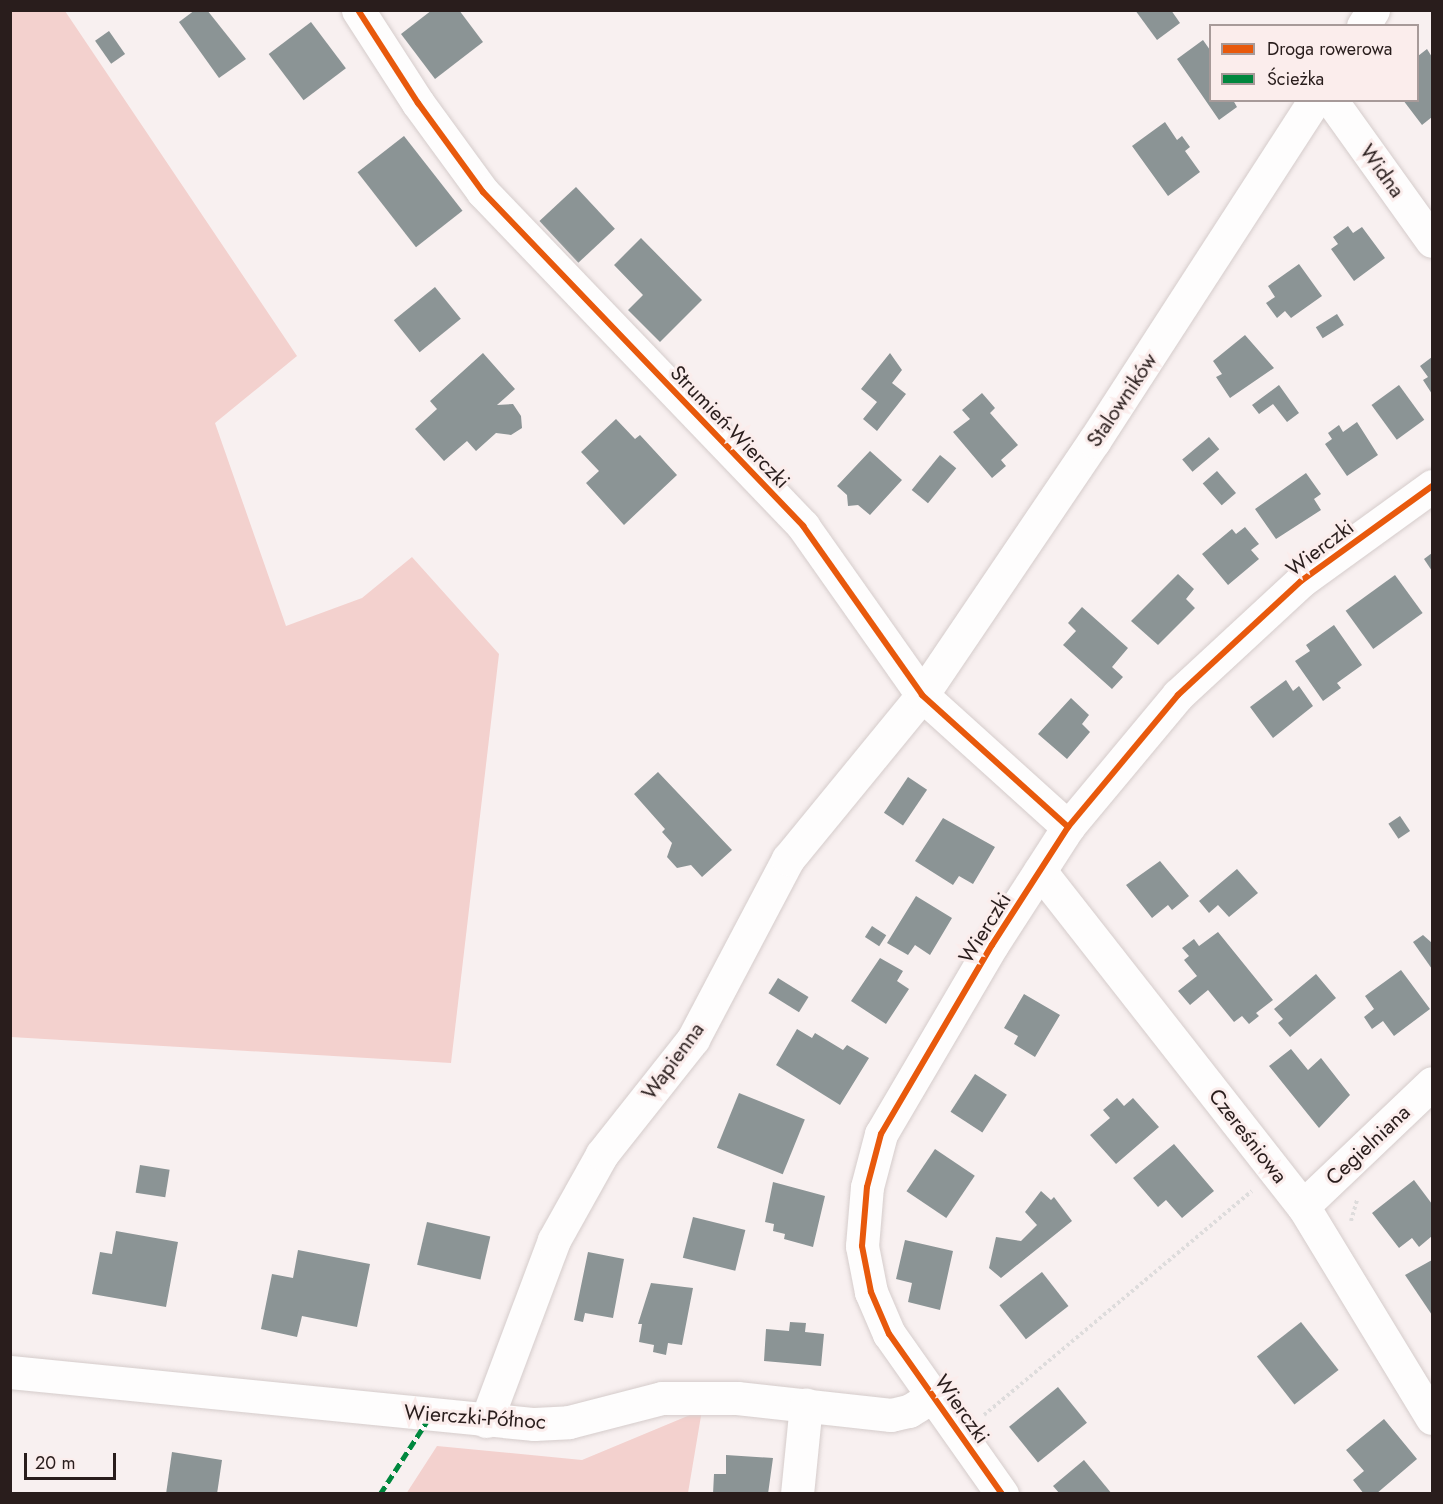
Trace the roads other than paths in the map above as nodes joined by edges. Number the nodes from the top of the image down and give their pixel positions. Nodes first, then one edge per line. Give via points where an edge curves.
1 (358, 10) edge
2 (1373, 10) edge
3 (1364, 24) edge
4 (1314, 102) edge
5 (1332, 102) edge
6 (1432, 241) edge
7 (1432, 486) edge
8 (922, 695) junction
9 (1068, 827) junction
10 (1040, 871) junction
11 (1432, 1083) edge
12 (1303, 1206) junction
13 (10, 1372) edge
14 (933, 1396) junction
15 (806, 1404) junction
16 (1432, 1418) edge
17 (486, 1421) junction
18 (797, 1494) edge
19 (1002, 1494) edge

1 - 8 street, Strumień-Wierczki via 418,103 483,192 803,526
2 - 3 street
4 - 8 street, Stalowników via 1101,432
5 - 6 street, Widna
7 - 9 street, Wierczki via 1301,580 1178,695
8 - 9 street, Strumień-Wierczki
8 - 17 street, Wapienna via 788,860 693,1039 602,1154 554,1240
9 - 10 street, Wierczki
10 - 12 street, Czereśniowa
10 - 14 street, Wierczki via 881,1134 867,1187 862,1246 871,1292 889,1334
11 - 12 street, Cegielniana
12 - 16 street, Czereśniowa
13 - 17 street, Wierczki-Północ
14 - 15 street, Wierczki-Północ via 909,1412 891,1415
14 - 19 street, Wierczki
15 - 17 street, Wierczki-Północ via 692,1396 662,1398 569,1422
15 - 18 street

